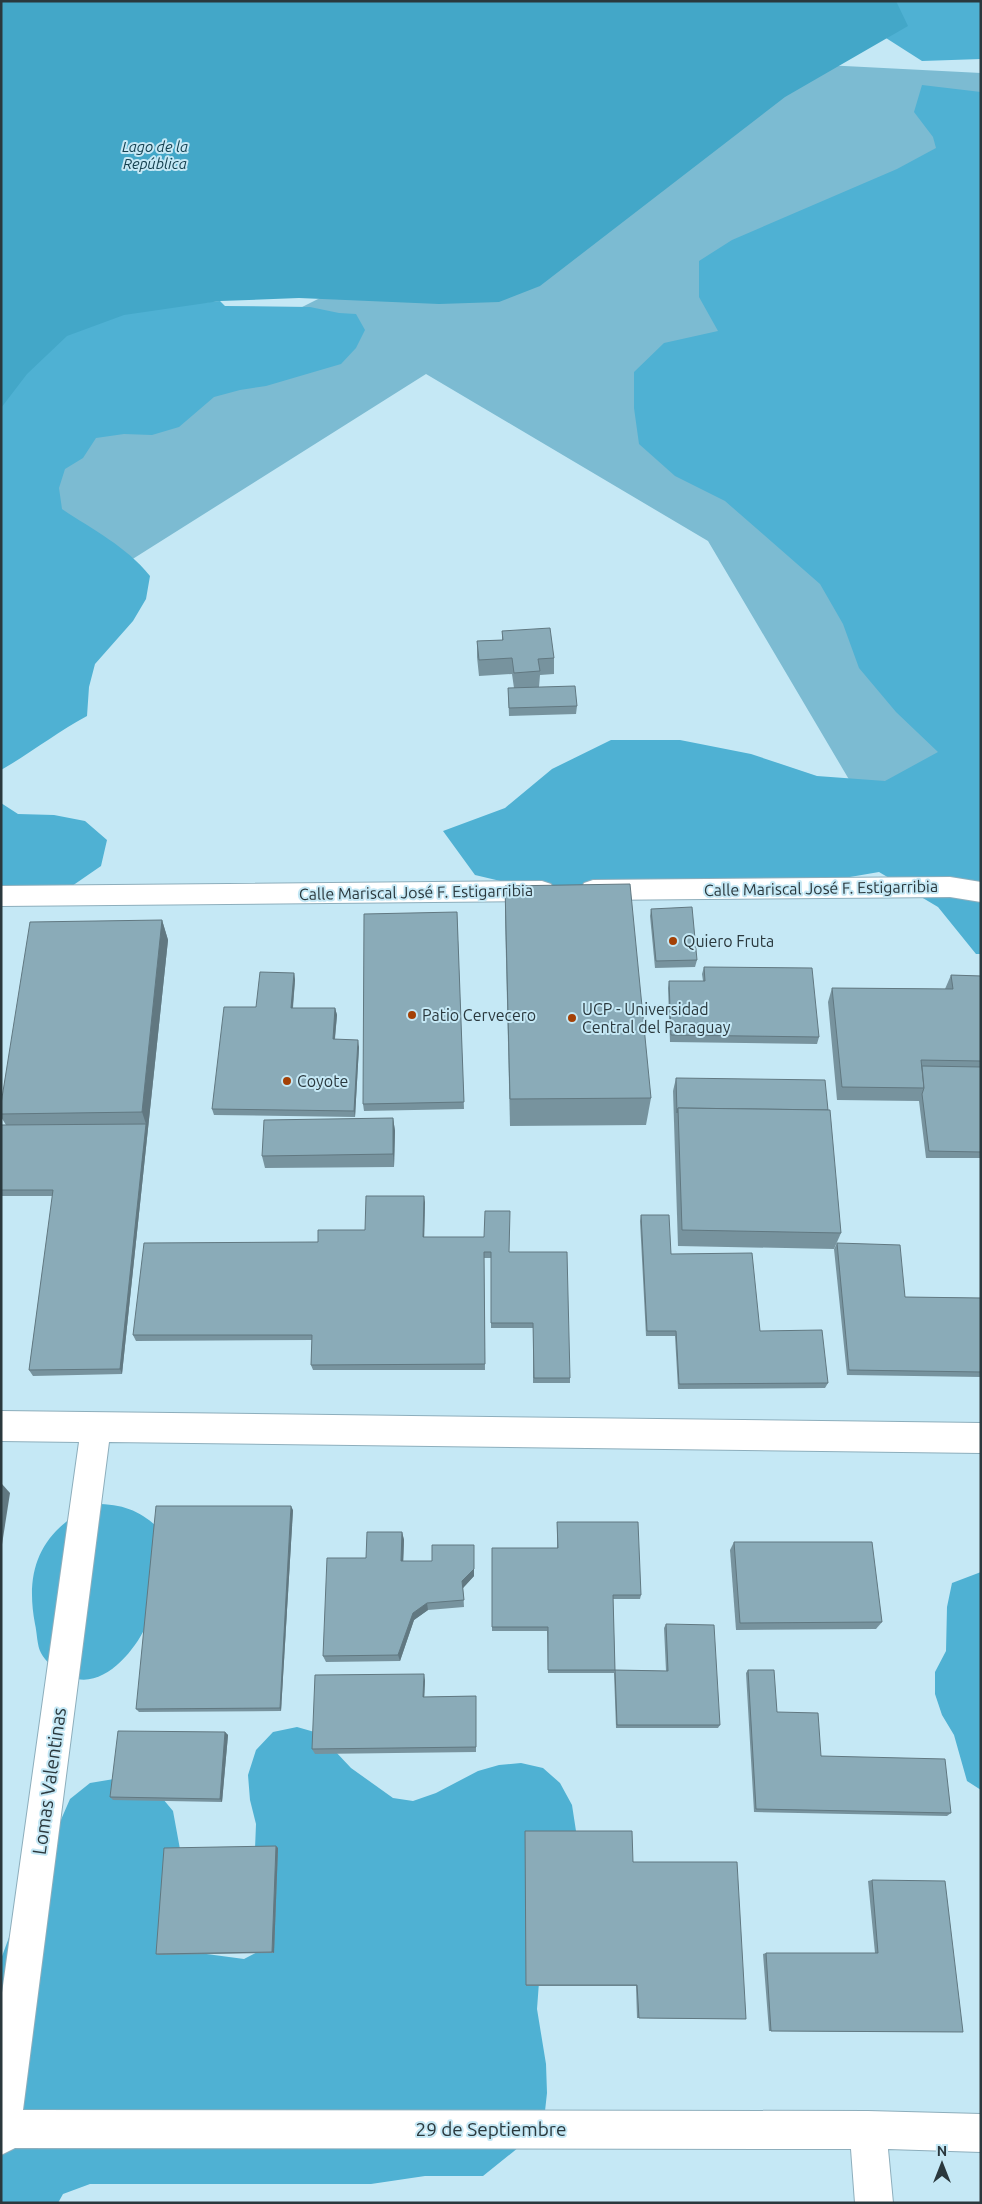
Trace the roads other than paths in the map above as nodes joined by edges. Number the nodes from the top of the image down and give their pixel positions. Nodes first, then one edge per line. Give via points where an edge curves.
1 (981, 892) edge
2 (1, 896) edge
3 (1, 1426) edge
4 (96, 1427) junction
5 (981, 1438) edge
6 (868, 2130) junction
7 (2, 2131) edge
8 (981, 2133) edge
9 (874, 2203) edge

1 - 2 street, Calle Mariscal José F. Estigarribia via 950,887
3 - 4 street
4 - 5 street
4 - 7 street, Lomas Valentinas
6 - 7 street, 29 de Septiembre
6 - 8 street, 29 de Septiembre
6 - 9 street

